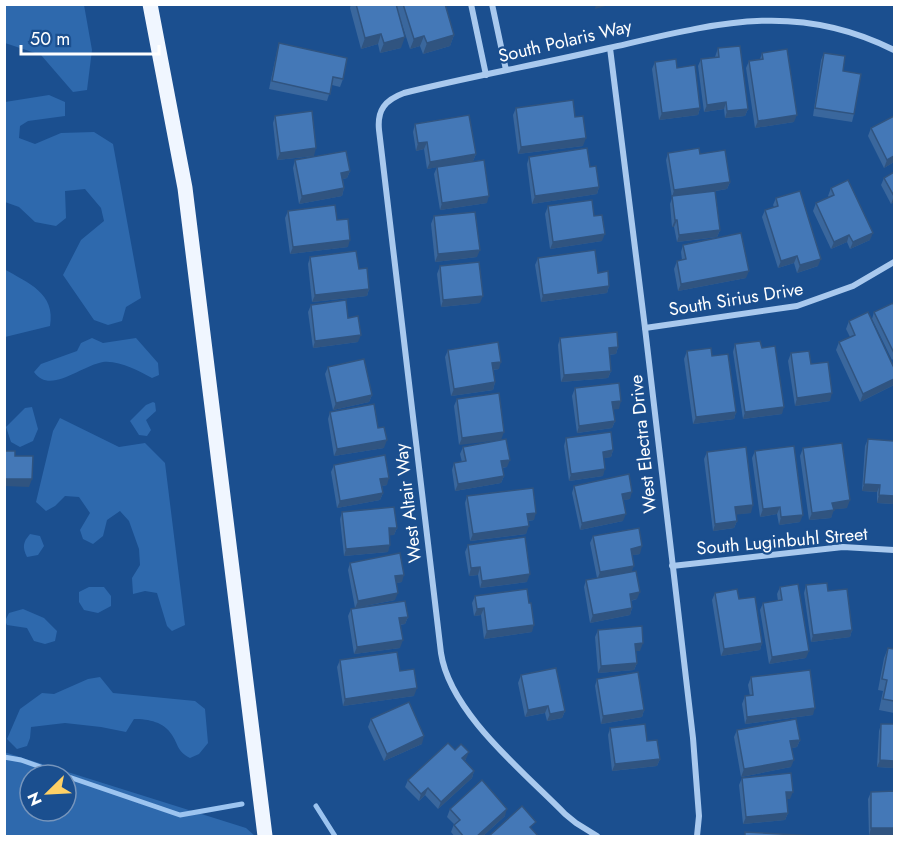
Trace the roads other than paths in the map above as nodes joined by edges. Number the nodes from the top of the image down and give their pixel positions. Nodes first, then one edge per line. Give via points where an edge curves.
1 (150, 4) edge
2 (471, 4) edge
3 (492, 4) edge
4 (759, 13) dead end
5 (780, 13) dead end
6 (792, 14) dead end
7 (813, 16) dead end
8 (610, 48) junction
9 (894, 50) edge
10 (506, 70) junction
11 (486, 75) junction
12 (383, 106) joint
13 (894, 262) edge
14 (645, 328) junction
15 (894, 549) edge
16 (672, 566) junction
17 (265, 837) edge
18 (597, 837) edge
19 (697, 837) edge

1 - 17 main road via 185,188
2 - 11 street
3 - 10 street
4 - 8 street, South Polaris Way
5 - 6 street
7 - 9 street via 860,31
8 - 10 street, South Polaris Way
8 - 14 street, West Electra Drive
10 - 11 street, South Polaris Way
11 - 12 street, South Polaris Way via 404,93
12 - 18 street, West Altair Way via 379,130 445,673 460,701 494,742 576,823
13 - 14 street, South Sirius Drive via 853,286 797,306
14 - 16 street, West Electra Drive
15 - 16 street, South Luginbuhl Street via 843,547
16 - 19 street, West Electra Drive via 697,777

